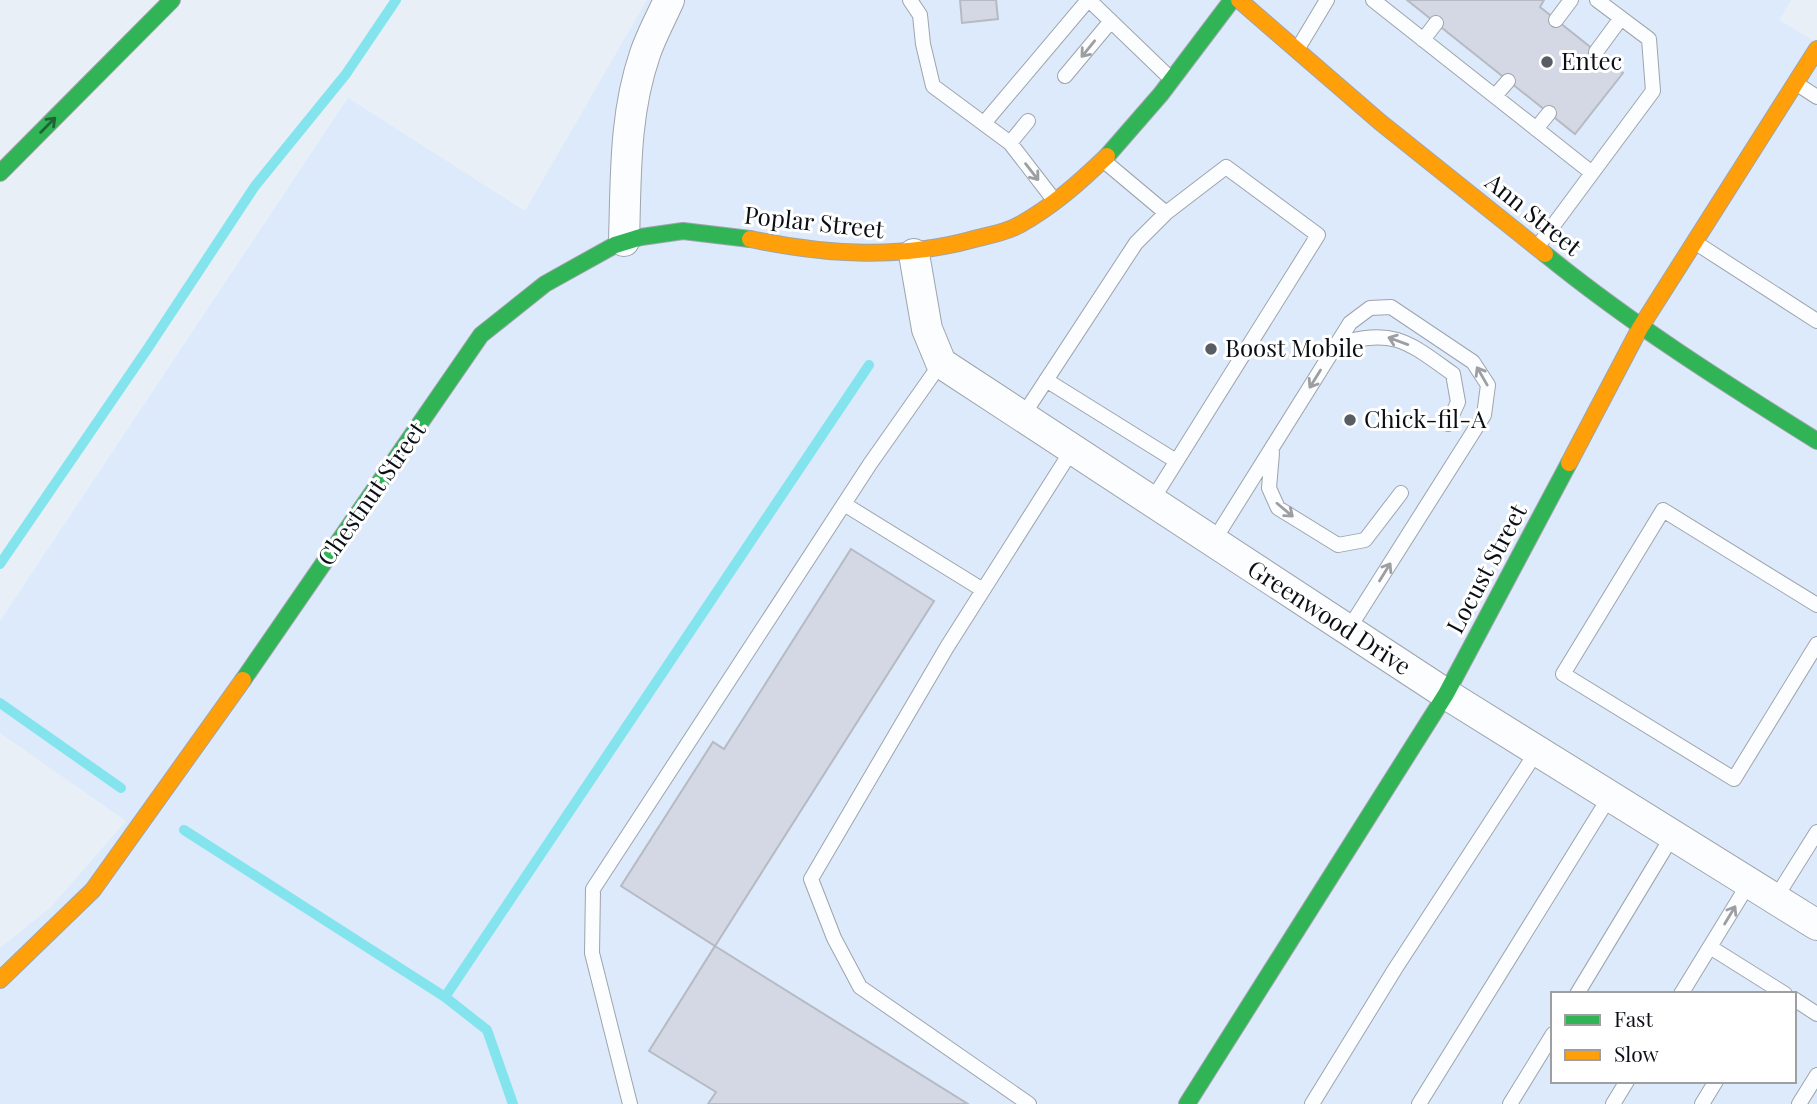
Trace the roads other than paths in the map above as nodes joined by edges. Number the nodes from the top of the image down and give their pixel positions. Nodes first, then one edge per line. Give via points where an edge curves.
1 (172, 0) edge
2 (668, 0) edge
3 (910, 0) edge
4 (930, 0) edge
5 (1088, 0) edge
6 (1232, 0) edge
7 (1239, 0) edge
8 (1327, 0) edge
9 (1373, 0) edge
10 (1571, 0) edge
11 (1597, 0) edge
12 (920, 7) edge
13 (1621, 18) junction
14 (1556, 20) dead end
15 (1111, 21) junction
16 (1436, 23) dead end
17 (1423, 40) junction
18 (1817, 49) edge
19 (1297, 50) junction
20 (1596, 52) dead end
21 (1065, 76) dead end
22 (1171, 79) junction
23 (1508, 80) dead end
24 (1796, 83) junction
25 (1495, 96) junction
26 (1817, 97) edge
27 (1549, 113) dead end
28 (1028, 121) dead end
29 (985, 122) junction
30 (1536, 129) junction
31 (1010, 144) junction
32 (1104, 160) junction
33 (0, 173) edge
34 (1592, 173) junction
35 (1054, 201) junction
36 (1166, 213) junction
37 (625, 241) junction
38 (1696, 243) junction
39 (1537, 248) junction
40 (914, 254) junction
41 (1817, 321) edge
42 (1640, 328) junction
43 (1337, 344) junction
44 (941, 363) junction
45 (1046, 380) junction
46 (1022, 417) junction
47 (1448, 424) dead end
48 (1817, 441) edge
49 (1272, 448) junction
50 (1072, 450) junction
51 (1176, 461) junction
52 (1401, 494) dead end
53 (1151, 502) junction
54 (844, 504) junction
55 (1213, 542) junction
56 (983, 590) junction
57 (1817, 605) edge
58 (1348, 630) junction
59 (1817, 644) edge
60 (1446, 694) junction
61 (1537, 751) junction
62 (1610, 796) junction
63 (1817, 832) edge
64 (1672, 835) junction
65 (1749, 883) junction
66 (1775, 899) junction
67 (1817, 925) edge
68 (1710, 947) junction
69 (0, 980) edge
70 (1578, 992) edge
71 (1682, 992) edge
72 (1777, 992) edge
73 (1796, 1000) edge
74 (1817, 1013) edge
75 (1551, 1037) edge
76 (1817, 1075) edge
77 (1626, 1083) edge
78 (1715, 1083) edge
79 (630, 1104) edge
80 (1029, 1104) edge
81 (1187, 1104) edge
82 (1312, 1104) edge
83 (1419, 1104) edge
84 (1510, 1104) edge
85 (1612, 1104) edge
86 (1702, 1104) edge
87 (1799, 1104) edge

33 -> 1 main road
2 - 37 street via 645,54 633,101 627,136
3 - 12 lane
4 - 12 lane
5 - 15 lane
5 - 29 lane
6 - 22 main road, Poplar Street
7 - 19 main road, Ann Street
8 - 19 lane
9 - 17 lane
10 - 14 lane
11 - 13 lane
12 - 29 lane via 933,86
13 - 20 lane
13 - 34 lane via 1649,39 1653,91
15 -> 21 lane
15 - 22 lane
16 - 17 lane
17 - 25 lane
18 - 24 main road, Locust Street
19 - 39 main road, Ann Street
22 - 32 main road, Poplar Street
23 - 25 lane
24 - 26 lane
24 - 38 main road, Locust Street
25 - 30 lane
27 - 30 lane
28 - 31 lane
29 - 31 lane
30 - 34 lane
31 -> 35 lane
32 - 35 main road, Poplar Street
32 - 36 lane
34 - 39 lane
35 - 40 main road, Poplar Street via 1016,227
36 - 45 lane via 1136,243
36 - 51 lane via 1226,167 1318,235
37 - 40 main road, Poplar Street via 671,231 852,255
37 - 69 main road, Chestnut Street via 554,275 481,335 93,890
38 - 41 lane
38 - 42 main road, Locust Street
39 - 42 main road, Ann Street
40 - 44 street via 928,329
42 - 48 main road, Ann Street
42 - 60 main road, Locust Street
47 -> 43 lane via 1458,402 1453,374 1423,352 1395,337 1367,336
43 -> 49 lane
58 -> 43 lane via 1484,415 1488,384 1473,362 1391,307 1370,308 1350,323
44 - 46 street, Greenwood Drive
44 - 54 lane
45 - 46 lane
45 - 51 lane
46 - 50 street, Greenwood Drive
49 -> 52 lane via 1269,488 1278,508 1338,545 1365,540
49 - 55 lane
50 - 53 street, Greenwood Drive
50 - 56 lane
51 - 53 lane
53 - 55 street, Greenwood Drive
54 - 56 lane
54 - 79 lane via 593,889 592,953
55 - 58 street, Greenwood Drive
56 - 80 lane via 811,879 860,987
57 - 59 lane via 1663,510 1563,674 1734,779
58 - 60 street, Greenwood Drive
60 - 61 street, Greenwood Drive
60 - 81 main road, Locust Street
61 - 62 street, Greenwood Drive
61 - 82 lane
62 - 64 street, Greenwood Drive
62 - 83 lane
63 - 66 lane
64 - 65 street, Greenwood Drive
64 - 70 lane
65 - 66 street, Greenwood Drive
68 -> 65 lane
66 - 67 street, Greenwood Drive
68 - 71 lane
68 - 72 lane
73 - 74 lane
75 - 84 lane
76 - 87 lane
77 - 85 lane
78 - 86 lane

